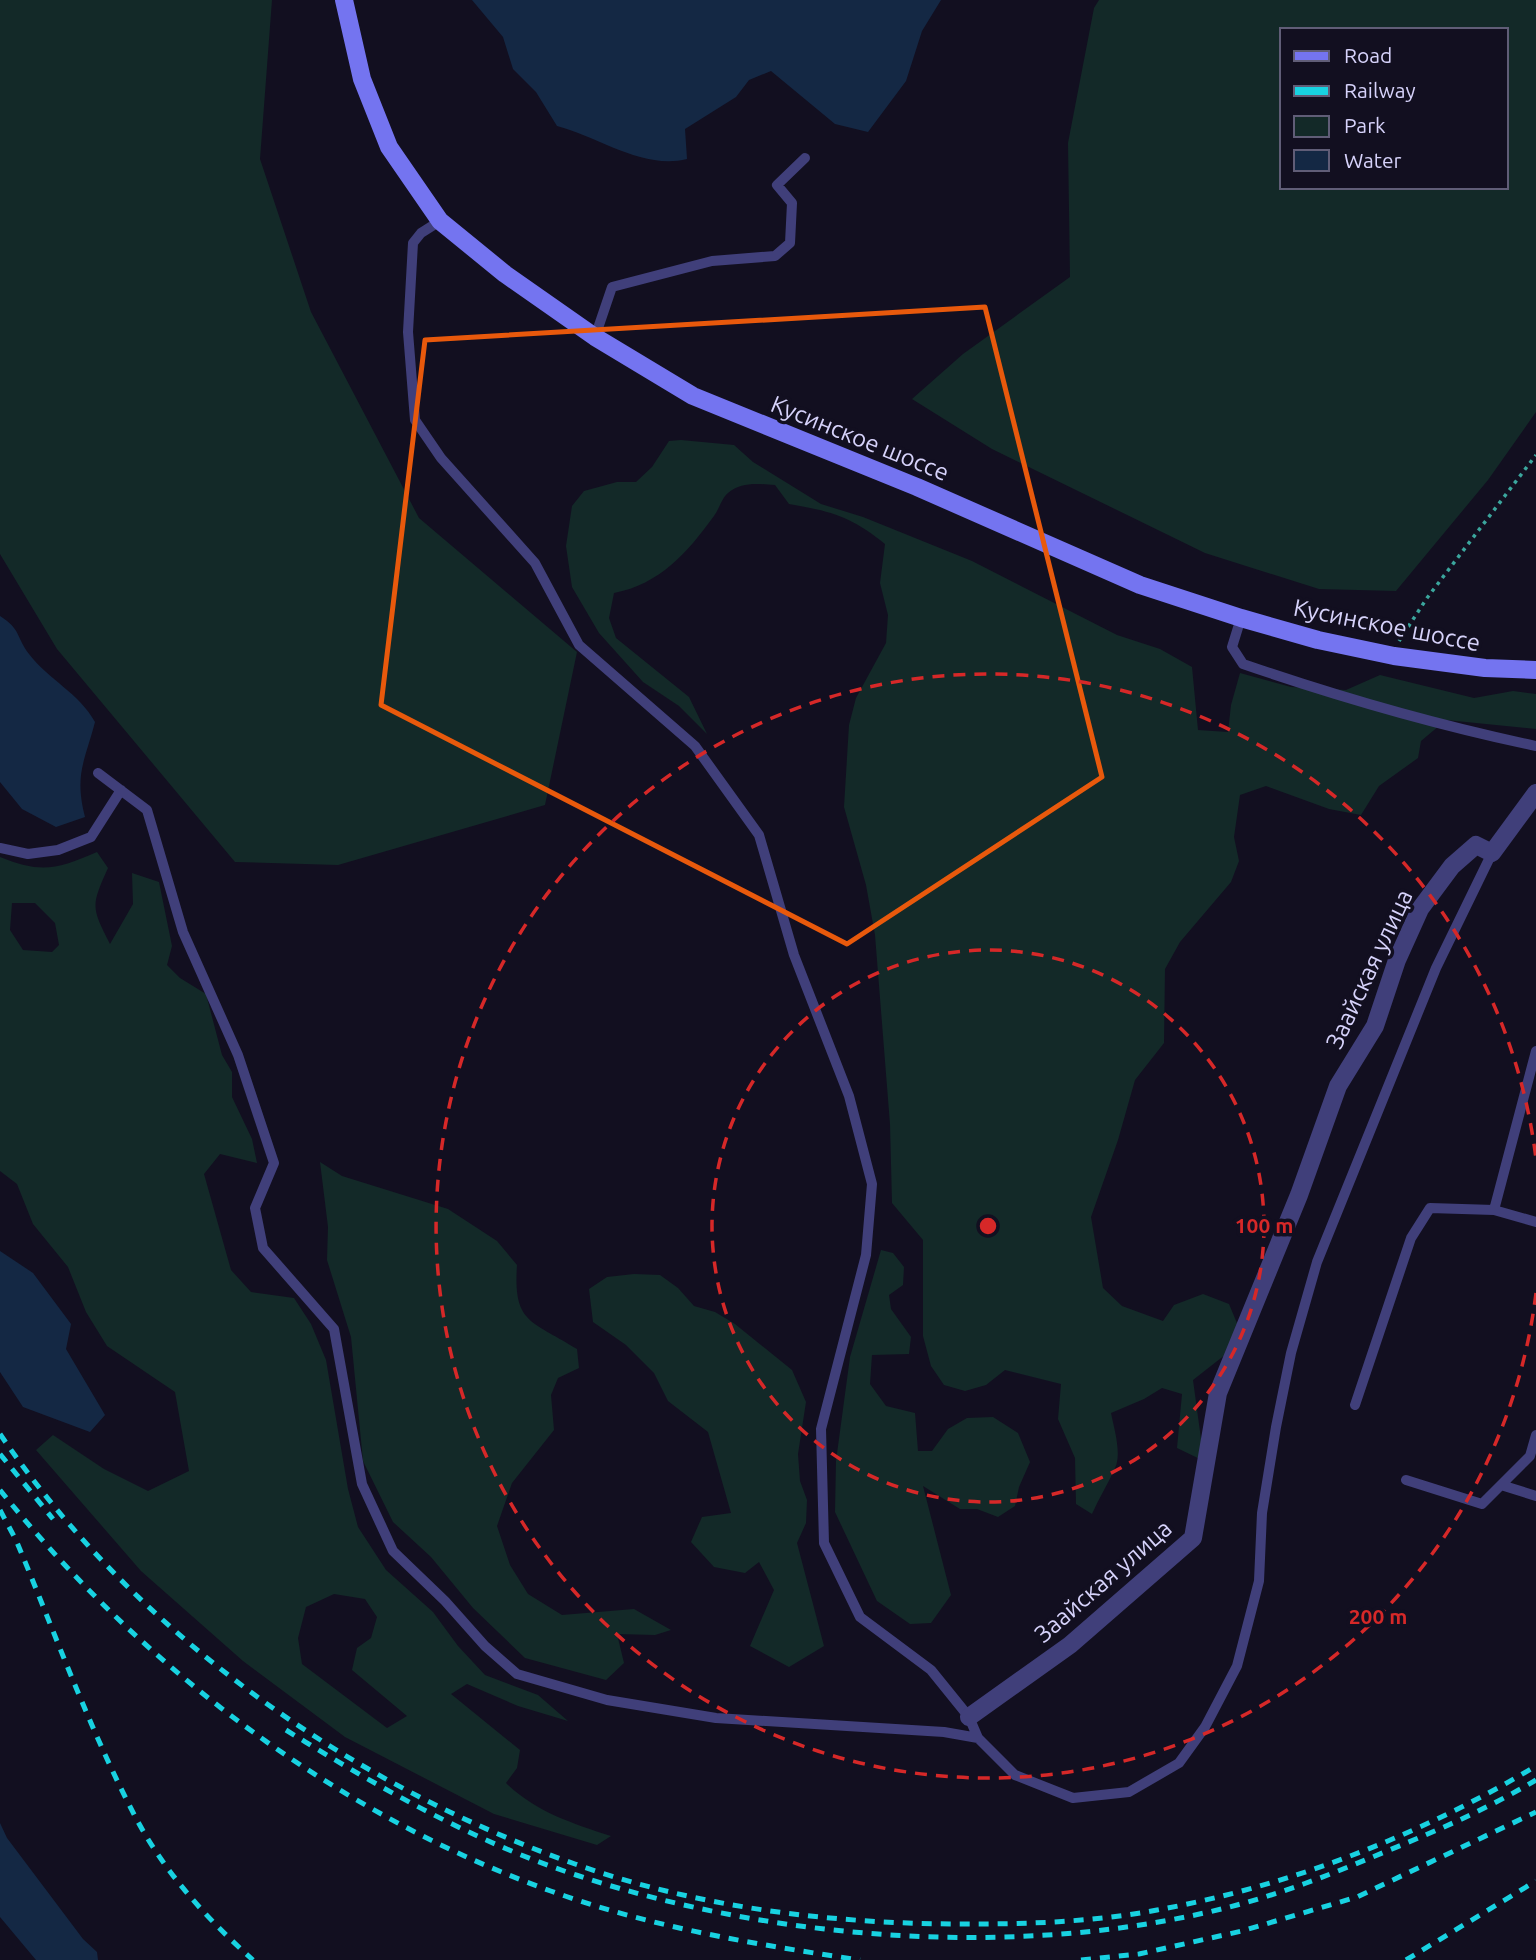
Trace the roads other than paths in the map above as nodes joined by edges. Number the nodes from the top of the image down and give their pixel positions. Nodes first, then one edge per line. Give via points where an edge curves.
1 (344, 0) edge
2 (805, 158) dead end
3 (440, 221) junction
4 (594, 337) junction
5 (1241, 618) junction
6 (1536, 670) edge
7 (1536, 746) edge
8 (98, 773) dead end
9 (121, 790) junction
10 (1536, 793) edge
11 (0, 848) edge
12 (1492, 853) junction
13 (1536, 1051) edge
14 (1494, 1210) junction
15 (1536, 1222) edge
16 (1355, 1405) dead end
17 (1536, 1435) edge
18 (1406, 1480) dead end
19 (1501, 1485) junction
20 (1536, 1496) edge
21 (969, 1717) junction
22 (978, 1738) junction

1 - 3 main road, Кусинское шоссе via 362,79 389,148
2 - 4 lane via 777,185 792,203 790,243 775,256 712,261 612,287
3 - 4 main road, Кусинское шоссе
3 - 21 lane via 413,243 408,332 415,420 441,458 535,563 579,645 695,746 759,835 794,955 849,1097 872,1184 866,1255 821,1429 824,1543 860,1616 931,1670
4 - 5 main road, Кусинское шоссе via 693,396 1140,585
5 - 6 main road, Кусинское шоссе via 1394,656
5 - 7 lane via 1232,648 1242,664 1347,699
8 - 9 lane
9 - 11 lane via 91,837 58,850 28,854
9 - 22 lane via 147,810 183,932 238,1055 274,1163 254,1208 263,1248 334,1329 362,1484 393,1551 517,1674 607,1700 716,1718 944,1731
10 - 12 street
12 - 21 street, Заайская улица via 1476,845 1452,866 1420,909 1375,1026 1338,1086 1300,1195 1218,1393 1193,1538 1070,1644
12 - 22 lane via 1436,968 1317,1262 1276,1427 1262,1513 1259,1581 1237,1665 1205,1727 1179,1763 1129,1792 1073,1798 1016,1775
13 - 14 lane
14 - 15 lane
14 - 16 lane via 1430,1208 1411,1238
17 - 19 lane via 1530,1457
18 - 19 lane via 1482,1504
19 - 20 lane
21 - 22 lane

